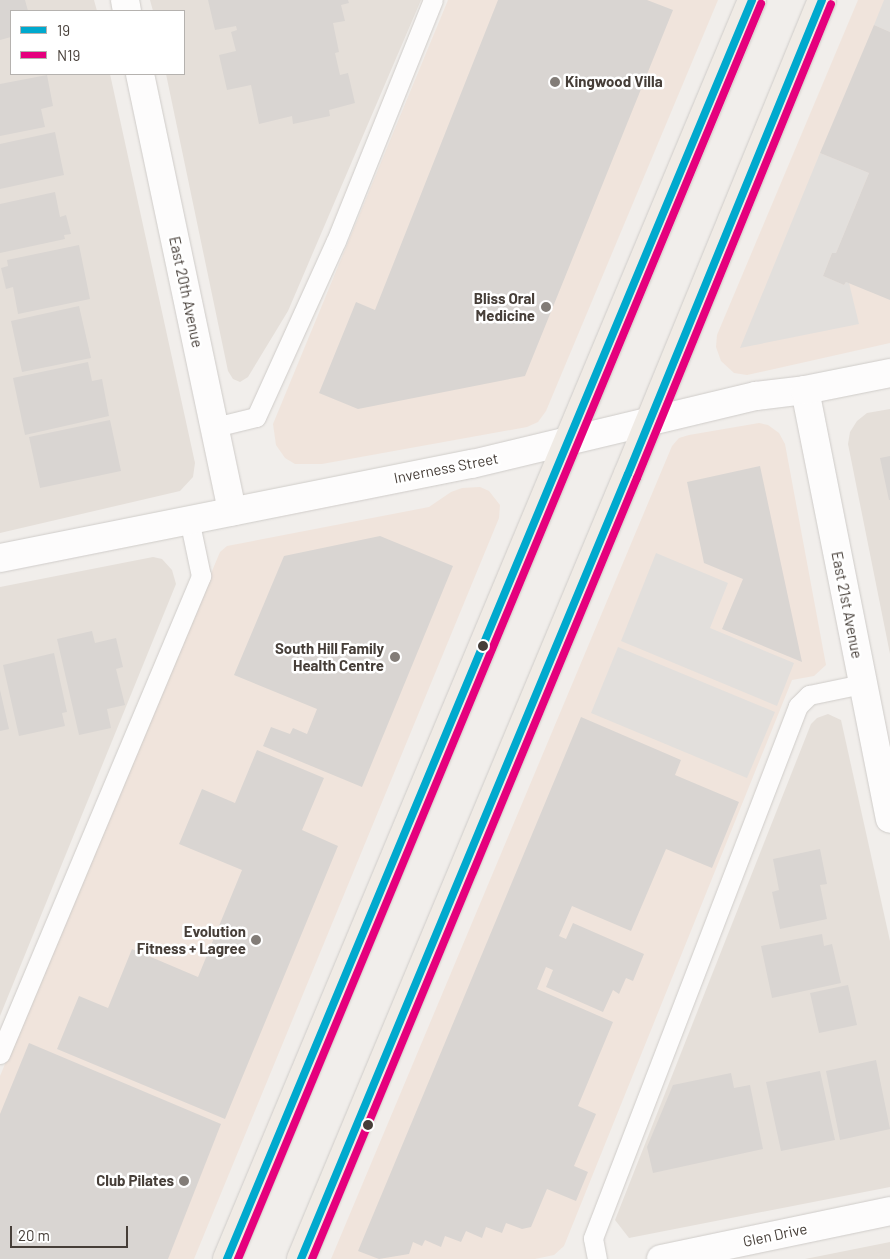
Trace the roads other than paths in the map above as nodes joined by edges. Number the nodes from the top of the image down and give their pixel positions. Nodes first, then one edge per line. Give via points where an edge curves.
1 (433, 0) edge
2 (752, 0) edge
3 (822, 0) edge
4 (140, 75) edge
5 (890, 373) edge
6 (805, 390) junction
7 (649, 422) junction
8 (214, 427) junction
9 (569, 441) junction
10 (232, 510) junction
11 (189, 519) junction
12 (0, 558) edge
13 (862, 684) junction
14 (890, 819) edge
15 (0, 1054) edge
16 (890, 1211) edge
17 (677, 1257) edge
18 (227, 1259) edge
19 (301, 1259) edge
20 (597, 1259) edge

1 - 8 lane via 336,241 256,417
2 - 9 main road
3 - 7 main road
4 - 8 street, East 20th Avenue
5 - 6 street, Inverness Street
6 - 7 street, Inverness Street via 756,396
6 - 13 street, East 21st Avenue
7 - 9 street, Inverness Street
7 - 19 main road
8 - 10 street, East 20th Avenue
9 - 10 street, Inverness Street via 472,464
9 - 18 main road
10 - 11 street, Inverness Street
11 - 12 street, Inverness Street
11 - 15 lane via 201,576
13 - 14 street, East 21st Avenue
13 - 20 lane via 809,695 798,706 593,1238
16 - 17 street, Glen Drive

